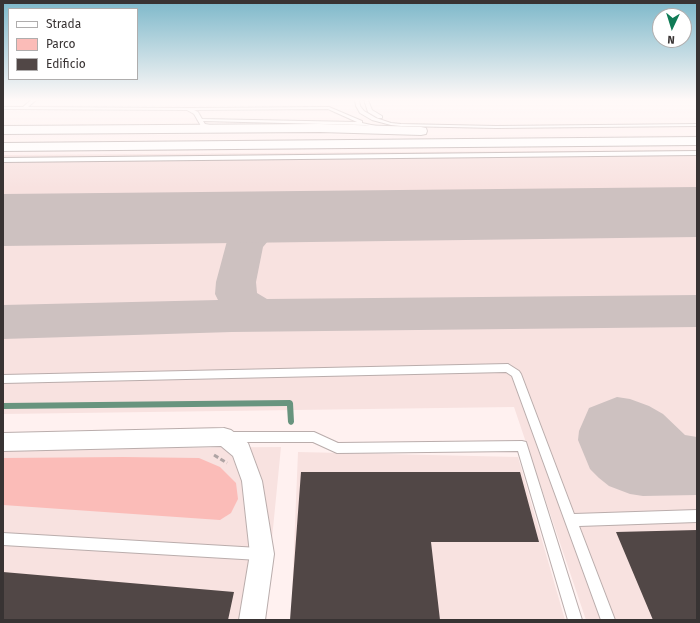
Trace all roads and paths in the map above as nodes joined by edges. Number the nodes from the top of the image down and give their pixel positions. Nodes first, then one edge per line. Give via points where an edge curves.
1 (218, 129) edge
2 (388, 129) edge
3 (3, 130) edge
4 (697, 135) edge
5 (654, 136) junction
6 (3, 141) edge
7 (697, 141) edge
8 (3, 147) edge
9 (697, 153) edge
10 (3, 160) edge
11 (3, 379) edge
12 (224, 437) junction
13 (3, 442) edge
14 (697, 516) edge
15 (570, 520) junction
16 (3, 540) edge
17 (262, 554) junction
18 (252, 620) edge
19 (575, 620) edge
20 (608, 620) edge

1 - 3 highway
2 - 5 highway
4 - 5 highway
5 - 6 highway
7 - 8 highway
9 - 10 lane
11 - 15 lane via 508,368 516,374
12 - 13 street
12 - 17 street via 241,450 252,481
12 - 19 lane via 314,437 337,448 522,446
14 - 15 lane
15 - 20 lane
16 - 17 lane
17 - 18 street

